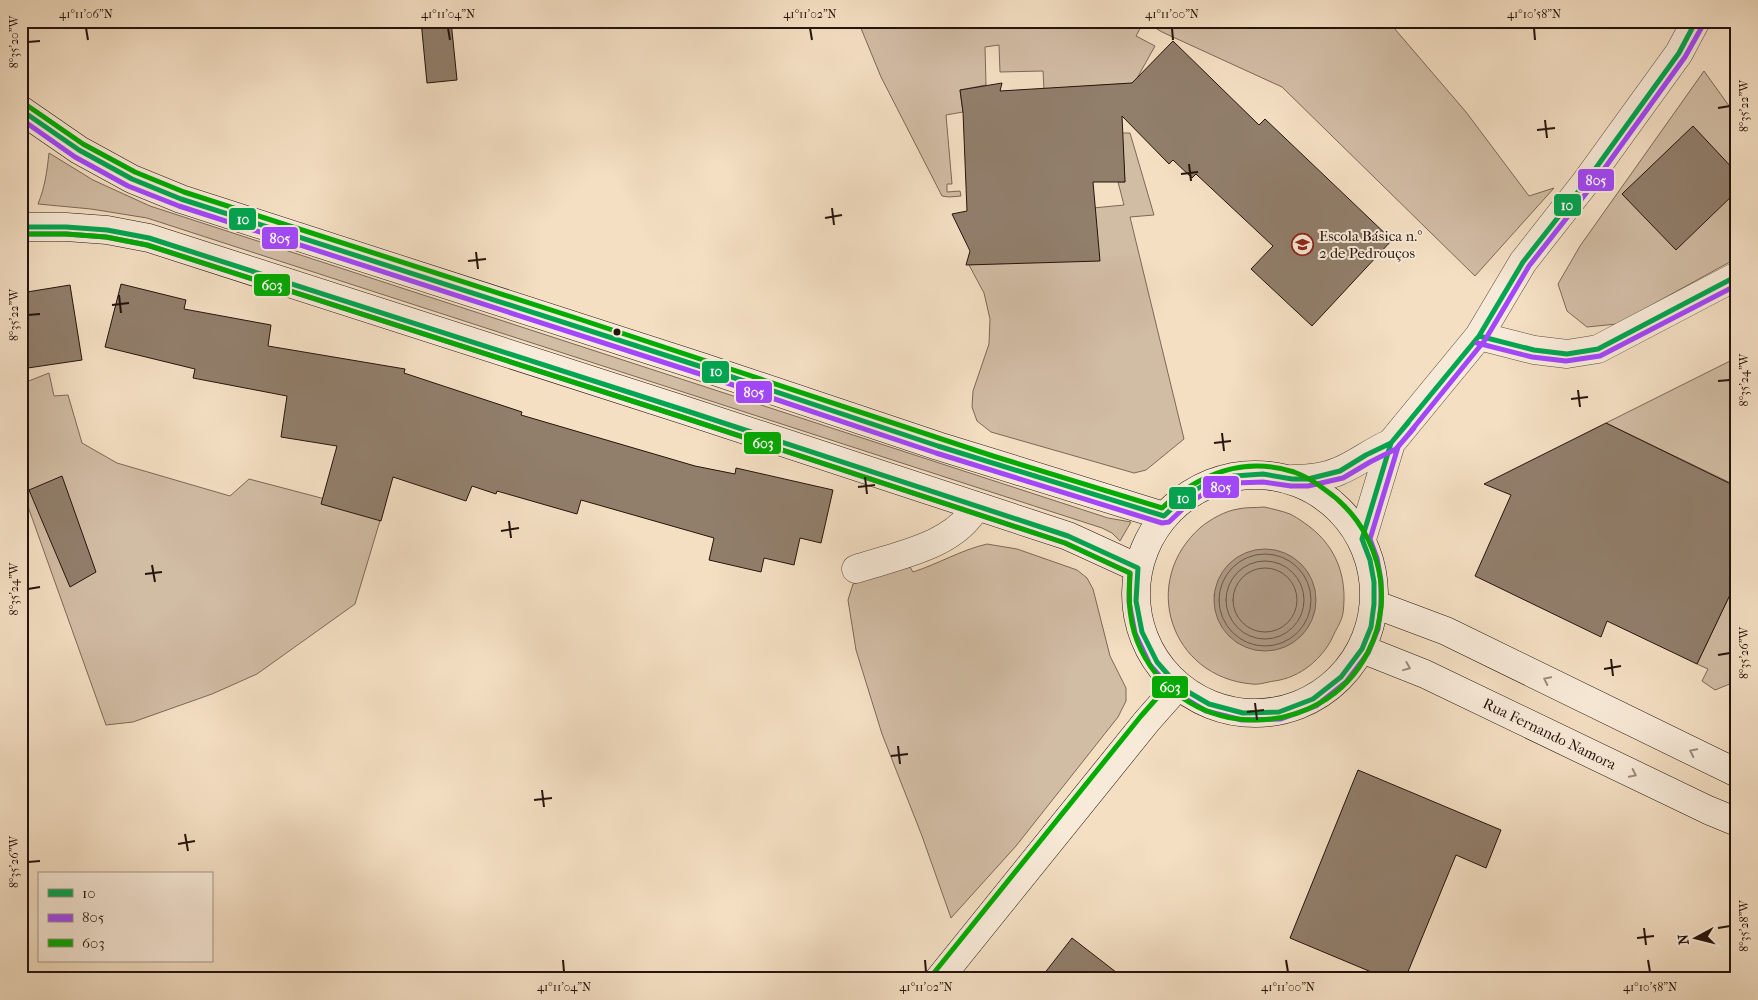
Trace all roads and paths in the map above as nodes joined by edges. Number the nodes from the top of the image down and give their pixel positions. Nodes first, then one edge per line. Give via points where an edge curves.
1 (1696, 21) edge
2 (21, 110) edge
3 (21, 227) edge
4 (1737, 276) edge
5 (1479, 336) junction
6 (1391, 443) junction
7 (1292, 479) junction
8 (976, 506) junction
9 (1164, 516) junction
10 (1362, 539) junction
11 (1138, 568) junction
12 (856, 569) dead end
13 (1374, 604) junction
14 (1362, 649) junction
15 (1178, 686) junction
16 (1737, 773) edge
17 (1737, 822) edge
18 (939, 979) edge

1 - 5 main road via 1679,53 1523,262
2 - 9 main road via 79,150 132,179 181,199 948,449
3 - 8 main road via 107,230 149,238
4 - 5 main road via 1598,349 1567,354 1534,350
5 - 6 main road
6 - 7 main road via 1340,471 1315,478
6 - 10 main road
7 - 9 main road via 1263,474 1234,476 1205,484
7 - 10 main road via 1320,494 1344,513
8 - 11 main road via 1068,536
8 - 12 main road via 970,518 936,543
9 - 11 main road via 1148,541
10 - 13 main road via 1370,560
11 - 15 main road via 1136,601 1142,632 1157,662
13 - 14 main road via 1371,627
16 -> 13 main road via 1446,631
14 - 15 main road via 1334,683 1312,699 1279,712 1243,713 1209,704
14 -> 17 main road, Rua Fernando Namora via 1425,674
15 - 18 main road

